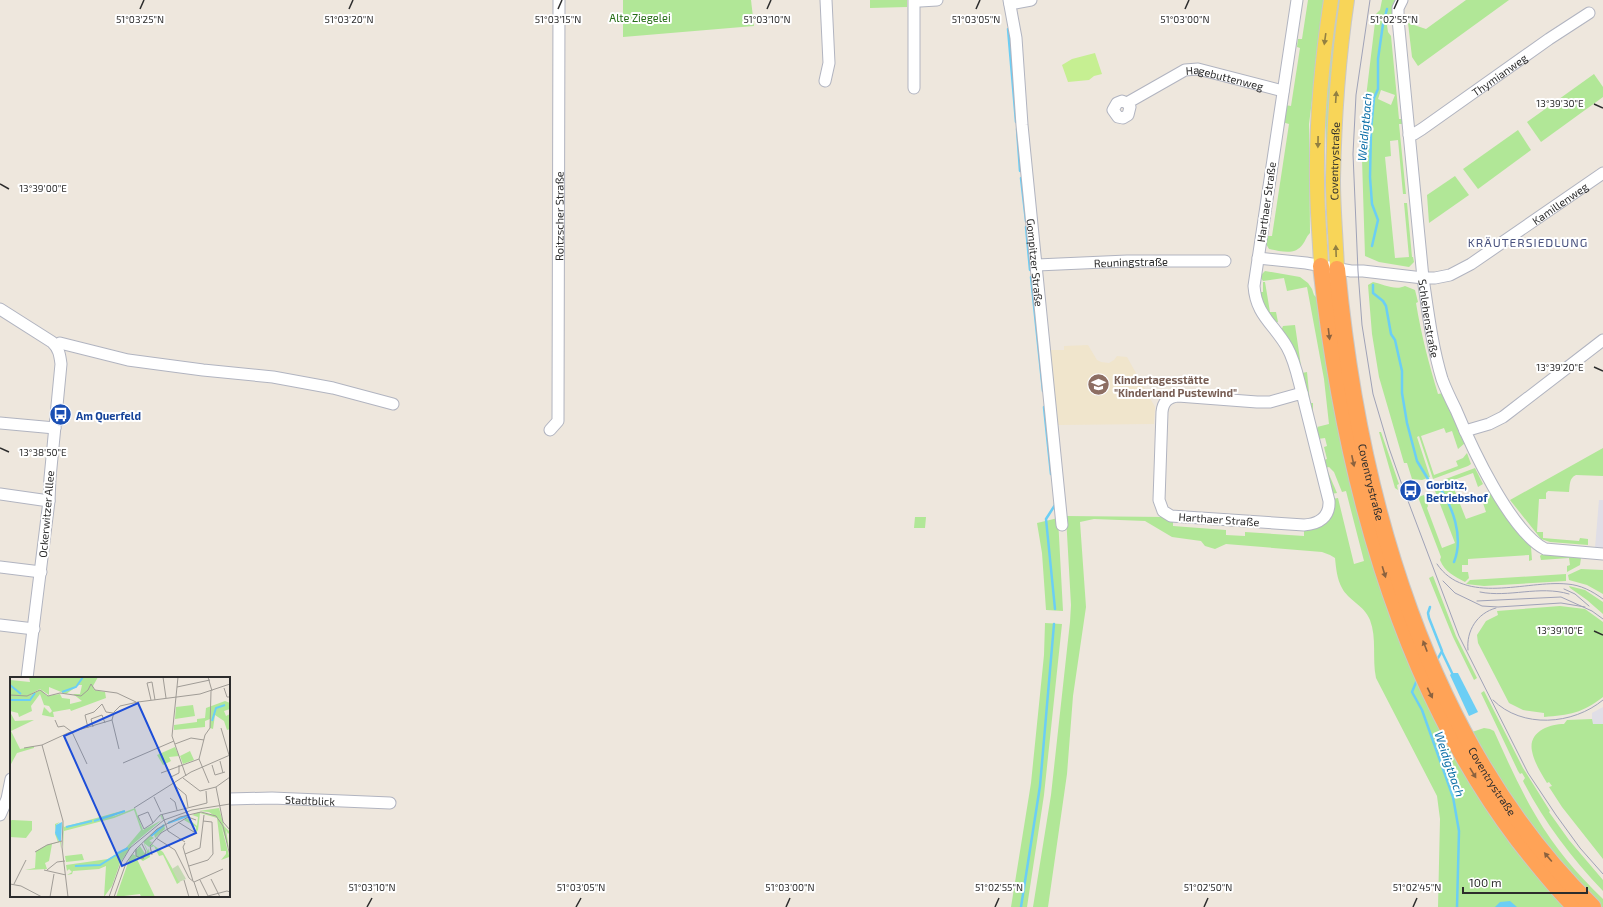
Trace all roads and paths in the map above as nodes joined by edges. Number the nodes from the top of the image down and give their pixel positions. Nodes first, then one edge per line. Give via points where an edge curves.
1 (559, 0) edge
2 (826, 0) edge
3 (914, 0) edge
4 (917, 0) edge
5 (936, 0) edge
6 (1031, 0) edge
7 (1297, 0) edge
8 (1331, 0) edge
9 (1347, 0) edge
10 (1402, 0) edge
11 (1009, 2) edge
12 (1589, 13) dead end
13 (825, 81) dead end
14 (914, 88) dead end
15 (1283, 91) junction
16 (1127, 103) dead end
17 (1409, 135) junction
18 (1603, 173) edge
19 (1258, 258) junction
20 (1225, 261) dead end
21 (1037, 265) junction
22 (1329, 268) junction
23 (1423, 278) junction
24 (0, 309) edge
25 (1603, 340) edge
26 (56, 346) junction
27 (1302, 393) junction
28 (392, 404) dead end
29 (0, 423) edge
30 (55, 428) junction
31 (550, 430) dead end
32 (1465, 431) junction
33 (0, 494) edge
34 (49, 501) junction
35 (1062, 525) dead end
36 (1603, 554) edge
37 (0, 567) edge
38 (41, 572) junction
39 (0, 625) edge
40 (34, 629) junction
41 (27, 677) edge
42 (10, 784) edge
43 (230, 799) edge
44 (390, 803) dead end
45 (10, 813) edge
46 (0, 815) edge
47 (1575, 907) edge
48 (1593, 907) edge

1 - 31 street, Roitzscher Straße via 558,421
2 - 13 street via 829,63
3 - 14 street
4 - 5 street
6 - 11 street
7 - 15 street, Harthaer Straße
8 -> 22 main road, Coventrystraße via 1322,58 1317,182
22 -> 9 main road, Coventrystraße via 1334,127
10 - 17 street, Schlehenstraße via 1398,8 1398,19
11 - 21 street, Gompitzer Straße via 1016,38 1022,125
12 - 17 street, Thymianweg via 1422,130
15 - 16 street, Hagebuttenweg via 1190,69
15 - 19 street, Harthaer Straße
17 - 23 street, Schlehenstraße
18 - 23 street, Kamillenweg via 1461,270 1450,275
19 - 22 street
19 - 27 street, Harthaer Straße via 1255,298 1259,309 1287,347 1294,361
20 - 21 street, Reuningstraße via 1127,261
21 - 35 street, Gompitzer Straße
22 - 23 street, Kamillenweg
22 -> 47 highway, Coventrystraße via 1331,346 1342,411 1354,467 1400,622 1453,740 1485,792 1540,868
48 -> 22 highway, Coventrystraße via 1545,854 1495,786 1464,733 1435,673 1406,598 1379,509 1355,407
23 - 32 street, Schlehenstraße via 1428,320 1443,380
24 - 26 street
25 - 32 street via 1503,417 1490,424
26 - 28 street via 60,343 128,360 273,377 333,388
26 - 30 street, Ockerwitzer Allee via 61,364
27 - 27 street, Harthaer Straße via 1329,501 1325,517 1318,523 1304,525 1171,516 1163,510 1159,500 1161,419 1162,407 1167,400 1178,396 1270,402
29 - 30 street
30 - 34 street, Ockerwitzer Allee
32 - 36 street, Schlehenstraße via 1477,458 1506,508 1537,544 1545,549
33 - 34 street
34 - 38 street, Ockerwitzer Allee
37 - 38 street
38 - 40 street, Ockerwitzer Allee
39 - 40 street
40 - 41 street, Ockerwitzer Allee
42 - 46 street
43 - 44 street, Stadtblick via 272,798
45 - 46 street

